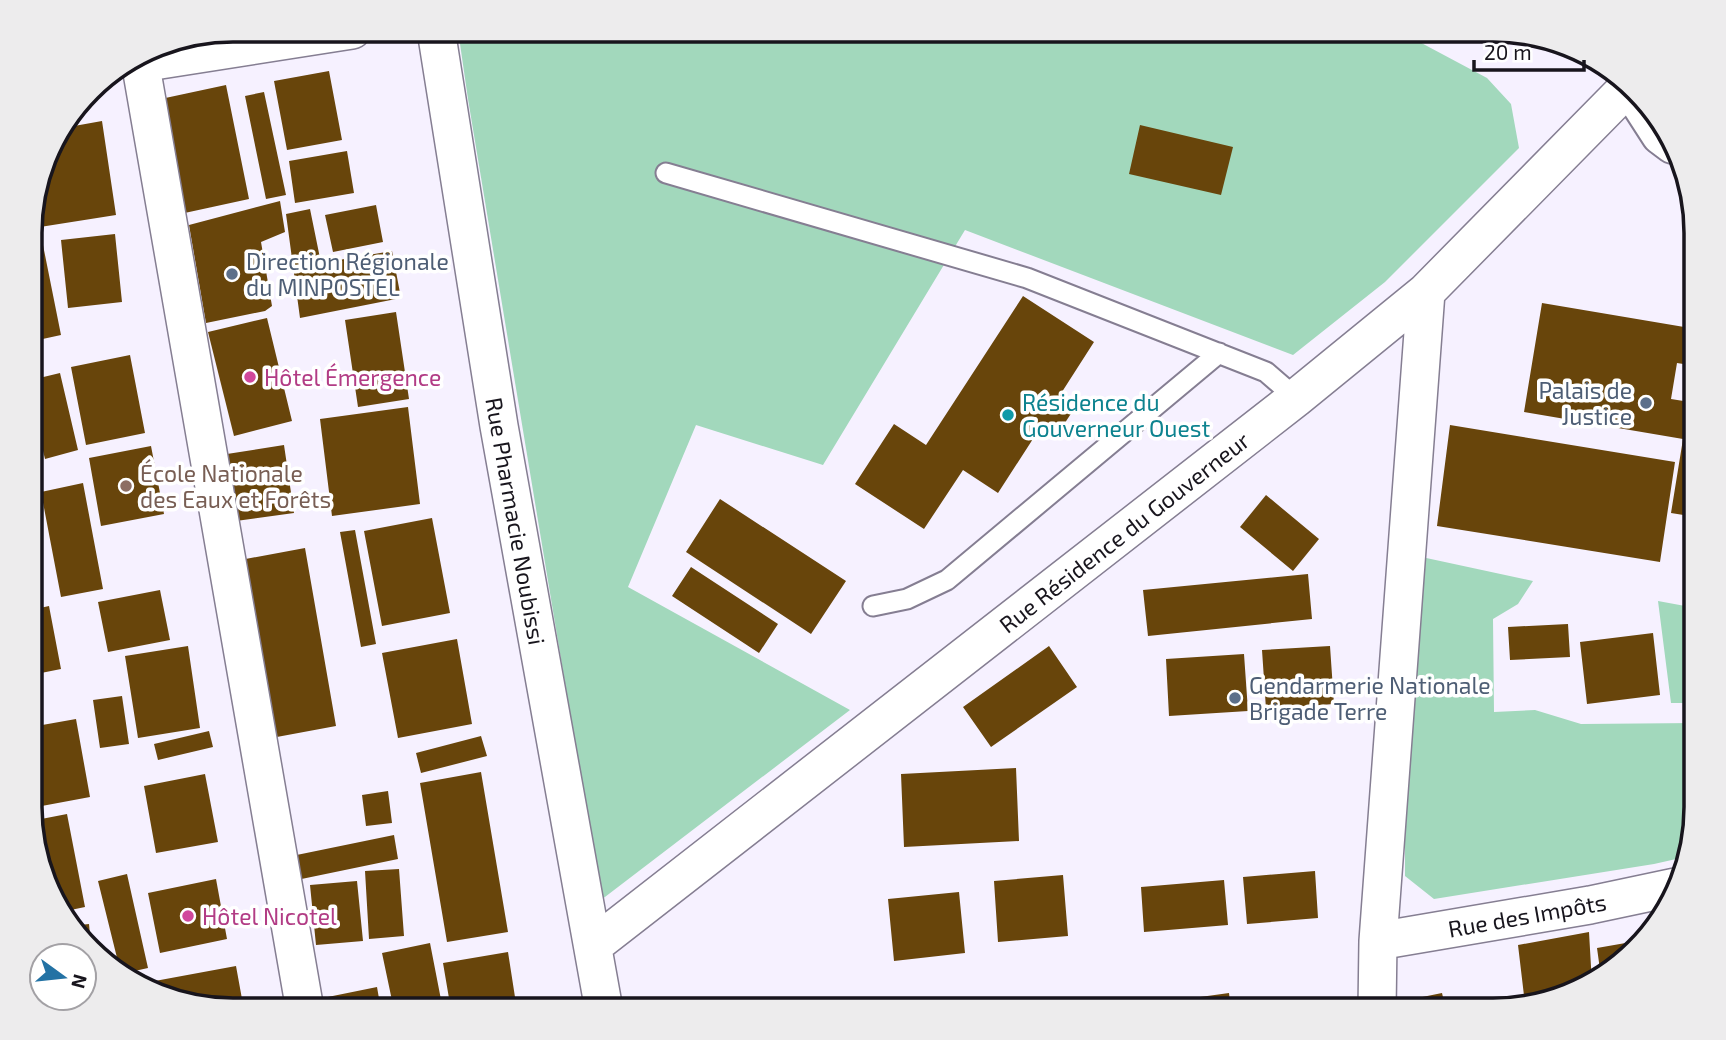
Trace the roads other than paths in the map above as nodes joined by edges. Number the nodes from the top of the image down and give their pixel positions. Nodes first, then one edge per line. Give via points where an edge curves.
1 (264, 42) edge
2 (438, 42) edge
3 (163, 56) edge
4 (141, 66) edge
5 (1622, 93) edge
6 (666, 173) dead end
7 (1426, 292) junction
8 (1219, 353) junction
9 (1296, 398) junction
10 (873, 606) dead end
11 (1665, 889) edge
12 (1378, 941) junction
13 (594, 945) junction
14 (304, 998) edge
15 (602, 998) edge
16 (1377, 998) edge

1 - 3 street
2 - 13 street, Rue Pharmacie Noubissi via 496,413
4 - 14 street
5 - 7 street, Rue Résidence du Gouverneur
6 - 8 lane via 1027,278
7 - 9 street, Rue Résidence du Gouverneur
7 - 12 street
8 - 9 lane via 1266,372
8 - 10 lane via 947,580 907,599
9 - 13 street, Rue Résidence du Gouverneur
11 - 12 street, Rue des Impôts
12 - 16 street
13 - 15 street, Rue Pharmacie Noubissi

